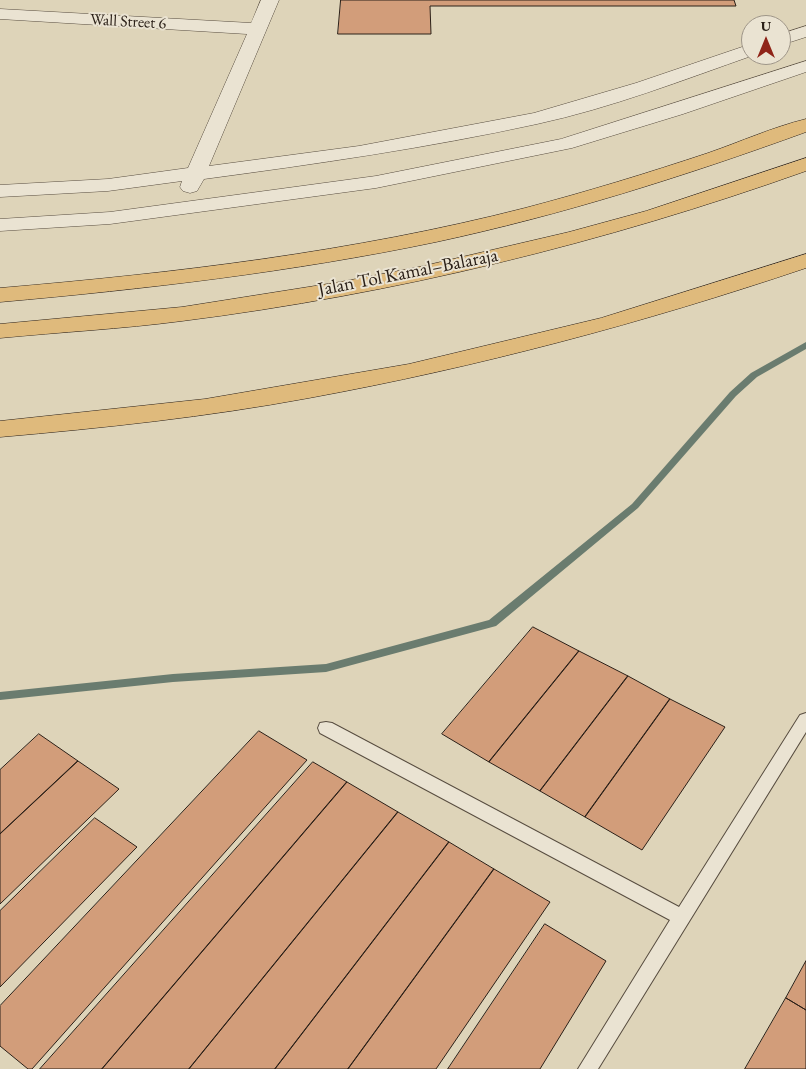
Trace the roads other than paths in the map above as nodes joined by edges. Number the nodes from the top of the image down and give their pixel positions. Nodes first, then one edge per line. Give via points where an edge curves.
1 (270, 0) edge
2 (0, 14) edge
3 (257, 30) junction
4 (806, 31) edge
5 (791, 36) edge
6 (741, 53) edge
7 (806, 66) edge
8 (806, 125) edge
9 (806, 164) edge
10 (194, 174) junction
11 (0, 192) edge
12 (184, 208) junction
13 (0, 225) edge
14 (806, 261) edge
15 (0, 295) edge
16 (0, 331) edge
17 (0, 429) edge
18 (806, 719) edge
19 (326, 728) dead end
20 (680, 916) junction
21 (586, 1069) edge

1 - 3 street
2 - 3 street, Wall Street 6
3 - 10 street
4 - 5 street
6 - 10 street via 537,118 359,152
7 - 12 street via 565,144 376,182
8 - 15 highway via 640,182 436,235 251,267
9 - 16 highway, Jalan Tol Kamal–Balaraja via 732,192 558,242 378,282 182,314
10 - 11 street via 108,185
10 - 12 street
12 - 13 street via 110,218
14 - 17 highway via 661,309 411,370 176,410
18 - 20 lane
19 - 20 lane
20 - 21 lane

